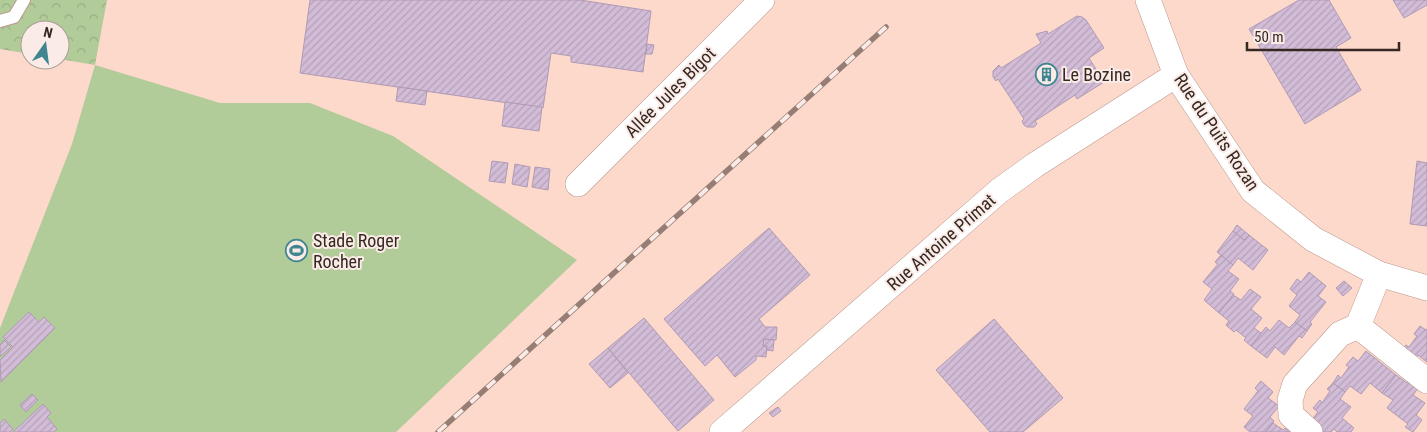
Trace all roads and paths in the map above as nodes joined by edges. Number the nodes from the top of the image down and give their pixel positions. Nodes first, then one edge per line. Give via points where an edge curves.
1 (24, 0) edge
2 (762, 0) edge
3 (1148, 0) edge
4 (0, 21) edge
5 (1176, 75) junction
6 (578, 184) dead end
7 (1379, 274) junction
8 (1427, 288) edge
9 (1358, 326) junction
10 (1427, 381) edge
11 (722, 432) edge
12 (1310, 432) edge

1 - 4 lane via 14,17
2 - 6 street, Allée Jules Bigot
3 - 5 street, Rue du Puits Rozan
5 - 7 street, Rue du Puits Rozan via 1253,190 1313,239
5 - 11 street, Rue Antoine Primat via 1000,191
7 - 8 street, Rue du Puits Rozan
7 - 9 street
9 - 10 street
9 - 12 street via 1340,334 1295,384 1290,400 1291,415

